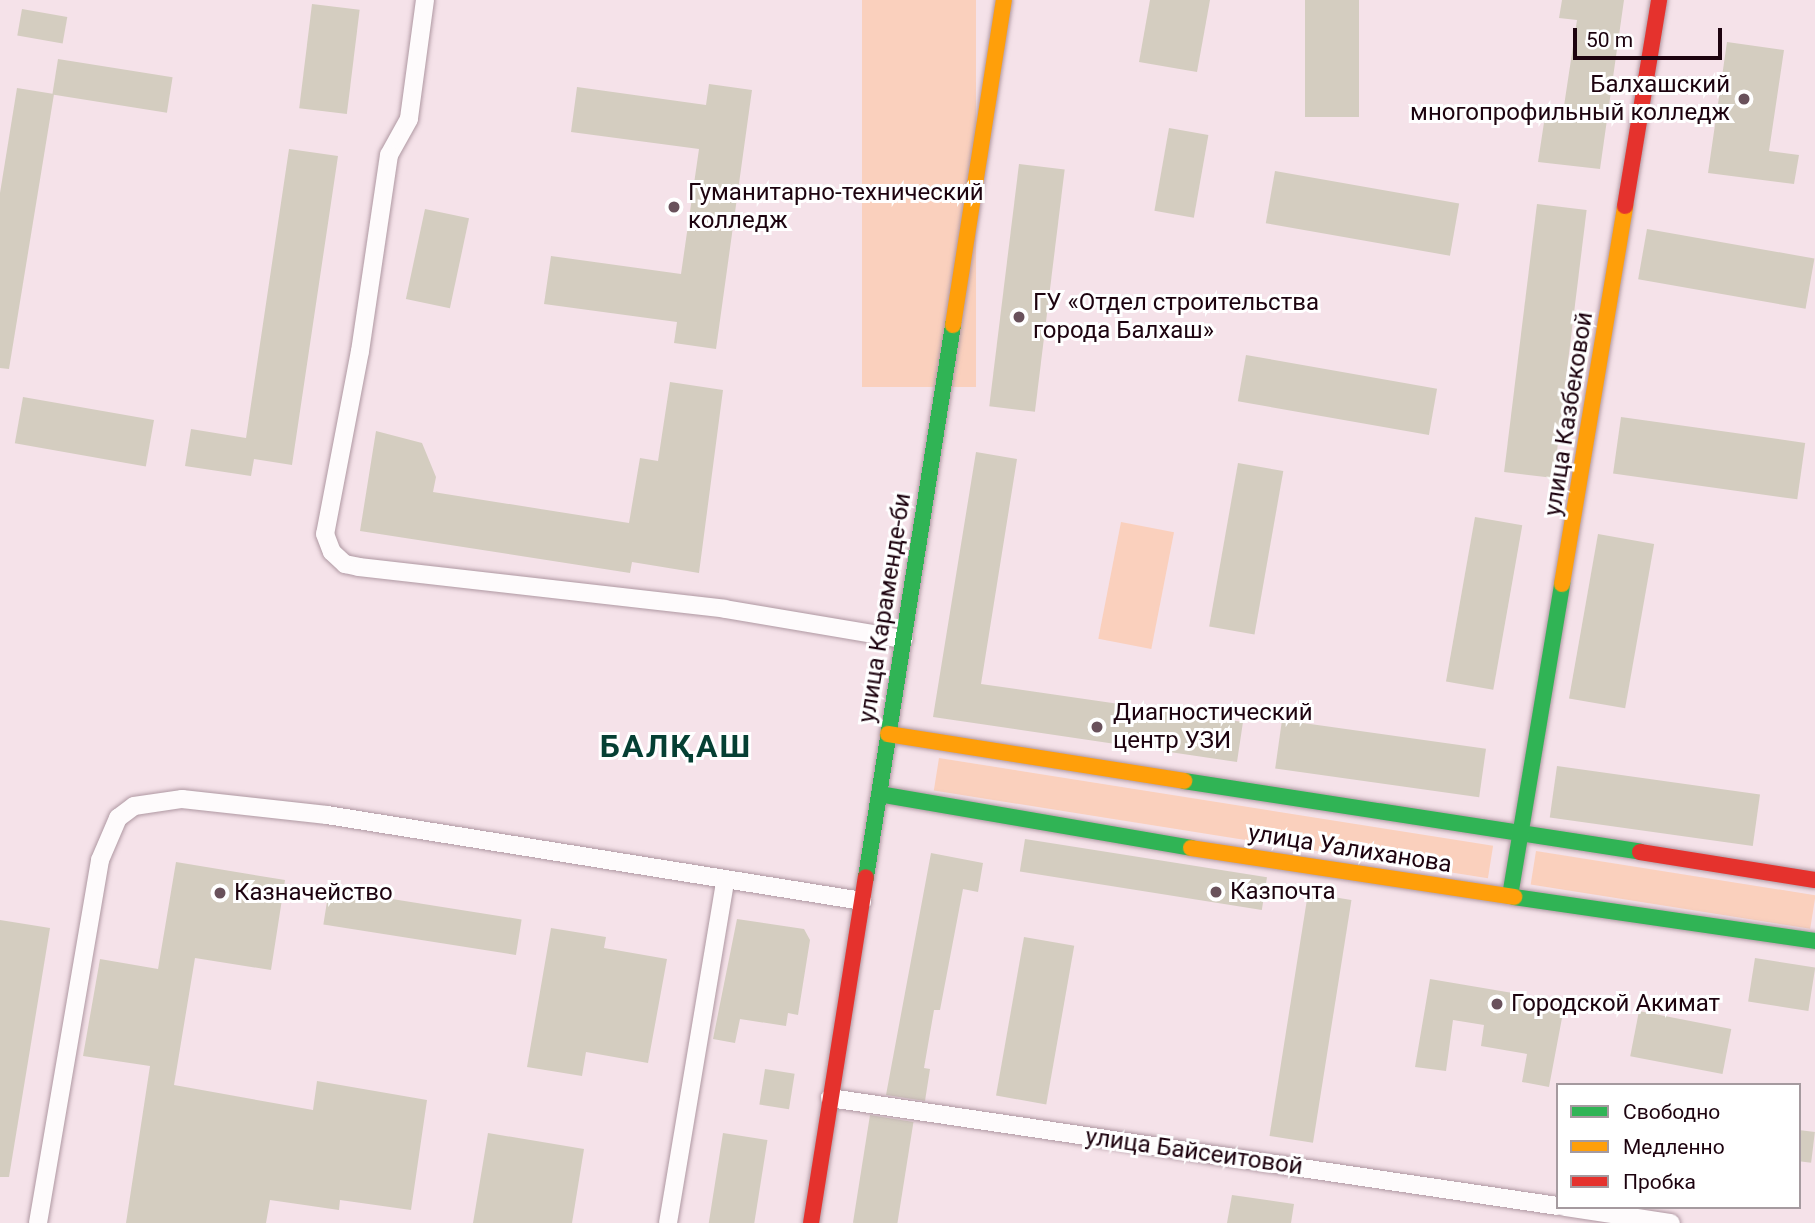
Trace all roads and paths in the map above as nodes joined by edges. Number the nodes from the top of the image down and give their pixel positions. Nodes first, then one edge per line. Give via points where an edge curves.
1 (425, 0) edge
2 (1004, 0) edge
3 (1659, 0) edge
4 (903, 639) junction
5 (888, 734) junction
6 (878, 794) junction
7 (1522, 835) junction
8 (1815, 880) edge
9 (725, 881) junction
10 (1510, 896) junction
11 (862, 901) junction
12 (1815, 941) edge
13 (830, 1098) junction
14 (1556, 1206) edge
15 (1578, 1209) edge
16 (38, 1223) edge
17 (668, 1223) edge
18 (811, 1223) edge
19 (1671, 1223) edge

1 - 4 street via 409,119 389,155 360,351 325,534 332,552 345,564 359,568 725,609
2 - 4 street, улица Караменде-би
3 - 7 street, улица Казбековой
4 - 5 street, улица Караменде-би
5 - 6 street, улица Караменде-би
5 - 7 street, улица Уалиханова
6 - 10 street, улица Уалиханова via 1290,865
6 - 11 street, улица Караменде-би
7 - 8 street, улица Уалиханова
7 - 10 street, улица Казбековой
9 - 11 street
9 - 16 street via 327,816 182,799 134,806 118,818 100,860
9 - 17 street
10 - 12 street, улица Уалиханова
11 - 13 street, улица Караменде-би
13 - 14 street, улица Байсеитовой
13 - 18 street, улица Караменде-би
15 - 19 street

